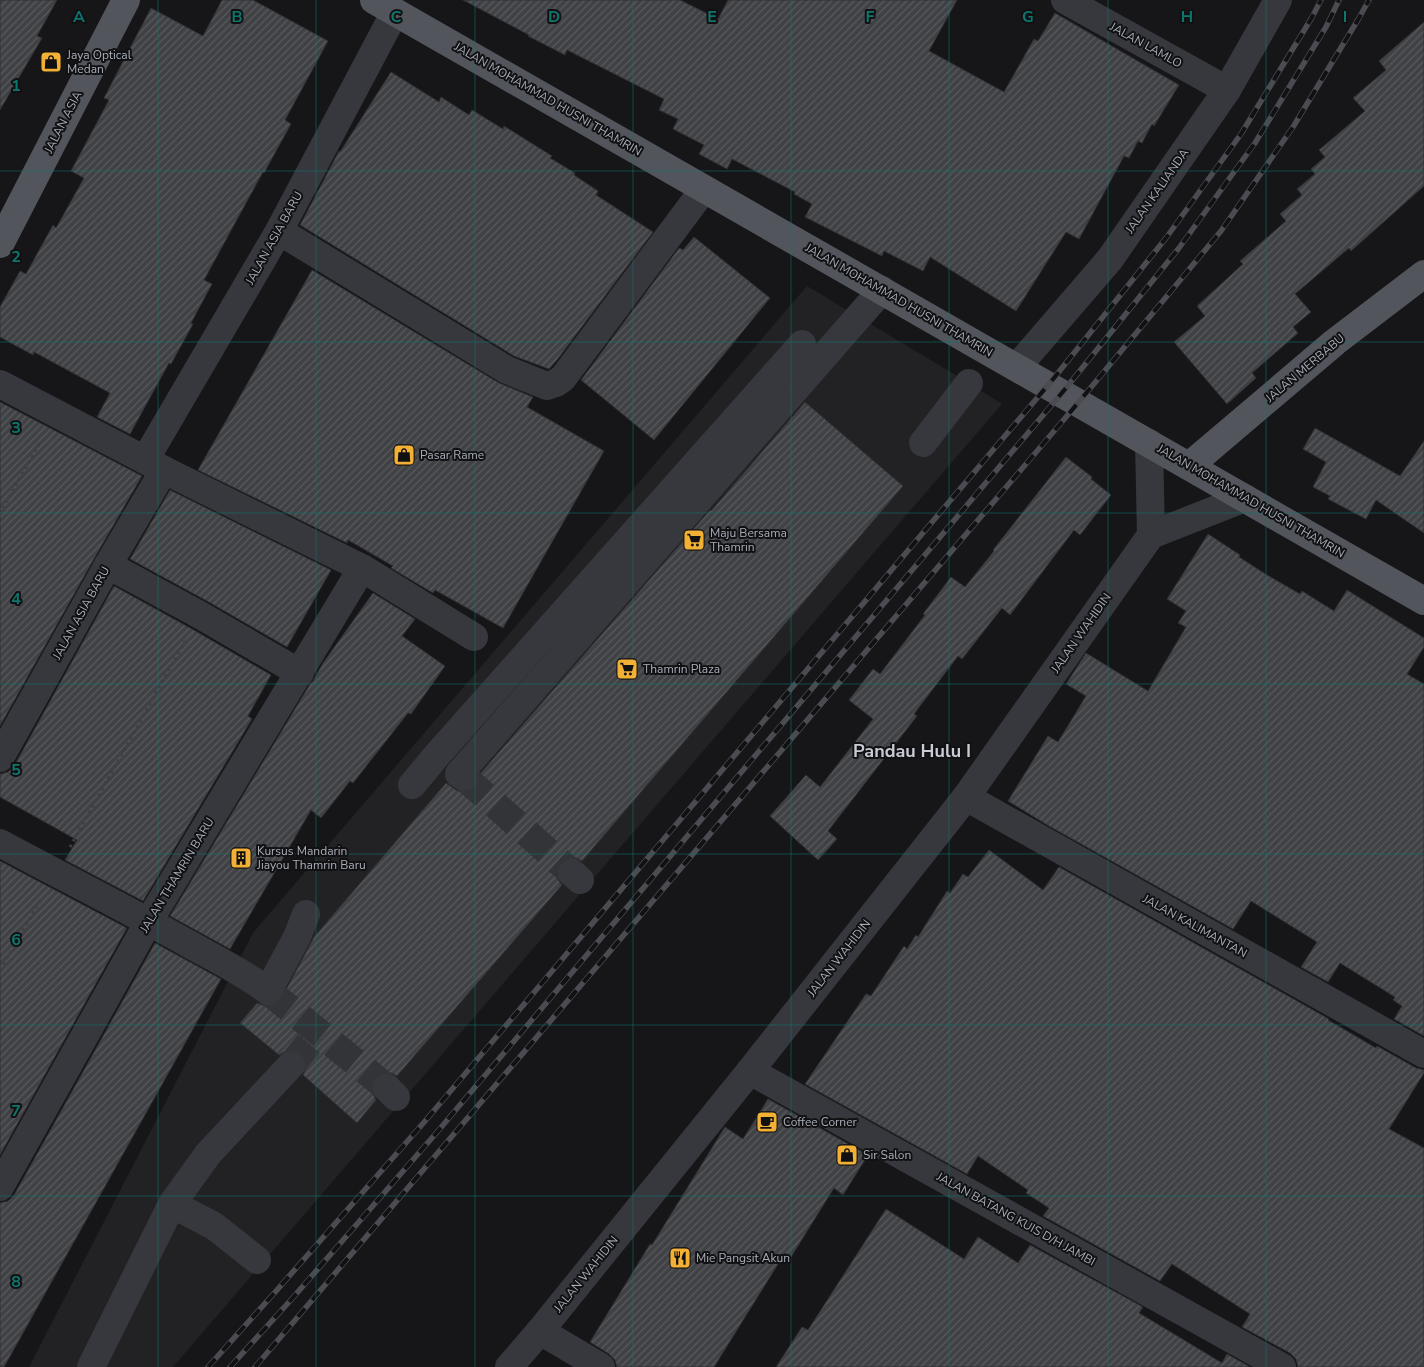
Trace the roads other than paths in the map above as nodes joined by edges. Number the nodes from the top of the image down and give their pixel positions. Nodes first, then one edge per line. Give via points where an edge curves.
1 (126, 0) edge
2 (1065, 0) edge
3 (1278, 0) edge
4 (385, 6) edge
5 (1227, 90) junction
6 (704, 189) junction
7 (279, 231) junction
8 (0, 244) edge
9 (1424, 274) edge
10 (882, 290) junction
11 (802, 344) dead end
12 (1017, 367) junction
13 (969, 383) dead end
14 (0, 384) edge
15 (1149, 442) junction
16 (923, 444) dead end
17 (154, 465) junction
18 (1189, 466) junction
19 (1245, 498) junction
20 (1151, 535) junction
21 (108, 565) junction
22 (362, 568) junction
23 (1424, 601) edge
24 (474, 637) dead end
25 (300, 673) junction
26 (437, 754) junction
27 (0, 758) edge
28 (412, 785) dead end
29 (966, 797) junction
30 (0, 843) edge
31 (306, 914) dead end
32 (149, 921) junction
33 (1424, 1054) edge
34 (290, 1065) tunnel mouth
35 (750, 1071) junction
36 (0, 1187) edge
37 (172, 1204) junction
38 (257, 1260) dead end
39 (540, 1331) junction
40 (91, 1367) edge
41 (509, 1367) edge
42 (601, 1367) edge
43 (1282, 1367) edge

1 - 8 main road, JALAN ASIA
2 - 5 street, JALAN LAMLO
3 - 5 street, JALAN KALIANDA
4 - 6 main road, JALAN MOHAMMAD HUSNI THAMRIN
4 - 7 street, JALAN ASIA BARU
5 - 12 street, JALAN KALIANDA via 1110,259
6 - 7 street via 563,378 547,386 507,370
6 - 10 main road, JALAN MOHAMMAD HUSNI THAMRIN
7 - 17 street, JALAN ASIA BARU
9 - 18 main road, JALAN MERBABU via 1335,342
10 - 12 main road, JALAN MOHAMMAD HUSNI THAMRIN
10 - 26 street via 462,775
11 - 26 street
12 - 15 main road, JALAN MOHAMMAD HUSNI THAMRIN
13 - 16 street
14 - 17 street
15 - 18 main road, JALAN MOHAMMAD HUSNI THAMRIN
15 - 20 street
17 - 21 street, JALAN ASIA BARU
17 - 22 street
18 - 19 main road, JALAN MOHAMMAD HUSNI THAMRIN
19 - 20 street
19 - 23 main road, JALAN MOHAMMAD HUSNI THAMRIN
20 - 29 street, JALAN WAHIDIN
21 - 25 street
21 - 27 street, JALAN ASIA BARU
22 - 24 street
22 - 25 street, JALAN THAMRIN BARU
25 - 32 street, JALAN THAMRIN BARU
26 - 28 street
29 - 33 street, JALAN KALIMANTAN
29 - 35 street, JALAN WAHIDIN
30 - 32 street
31 - 32 street via 297,937 260,985
32 - 36 street, JALAN THAMRIN BARU
34 - 37 street via 208,1154
35 - 39 street, JALAN WAHIDIN
35 - 43 street, JALAN BATANG KUIS D/H JAMBI
37 - 38 street via 214,1226
37 - 40 street
39 - 41 street, JALAN WAHIDIN
39 - 42 street

